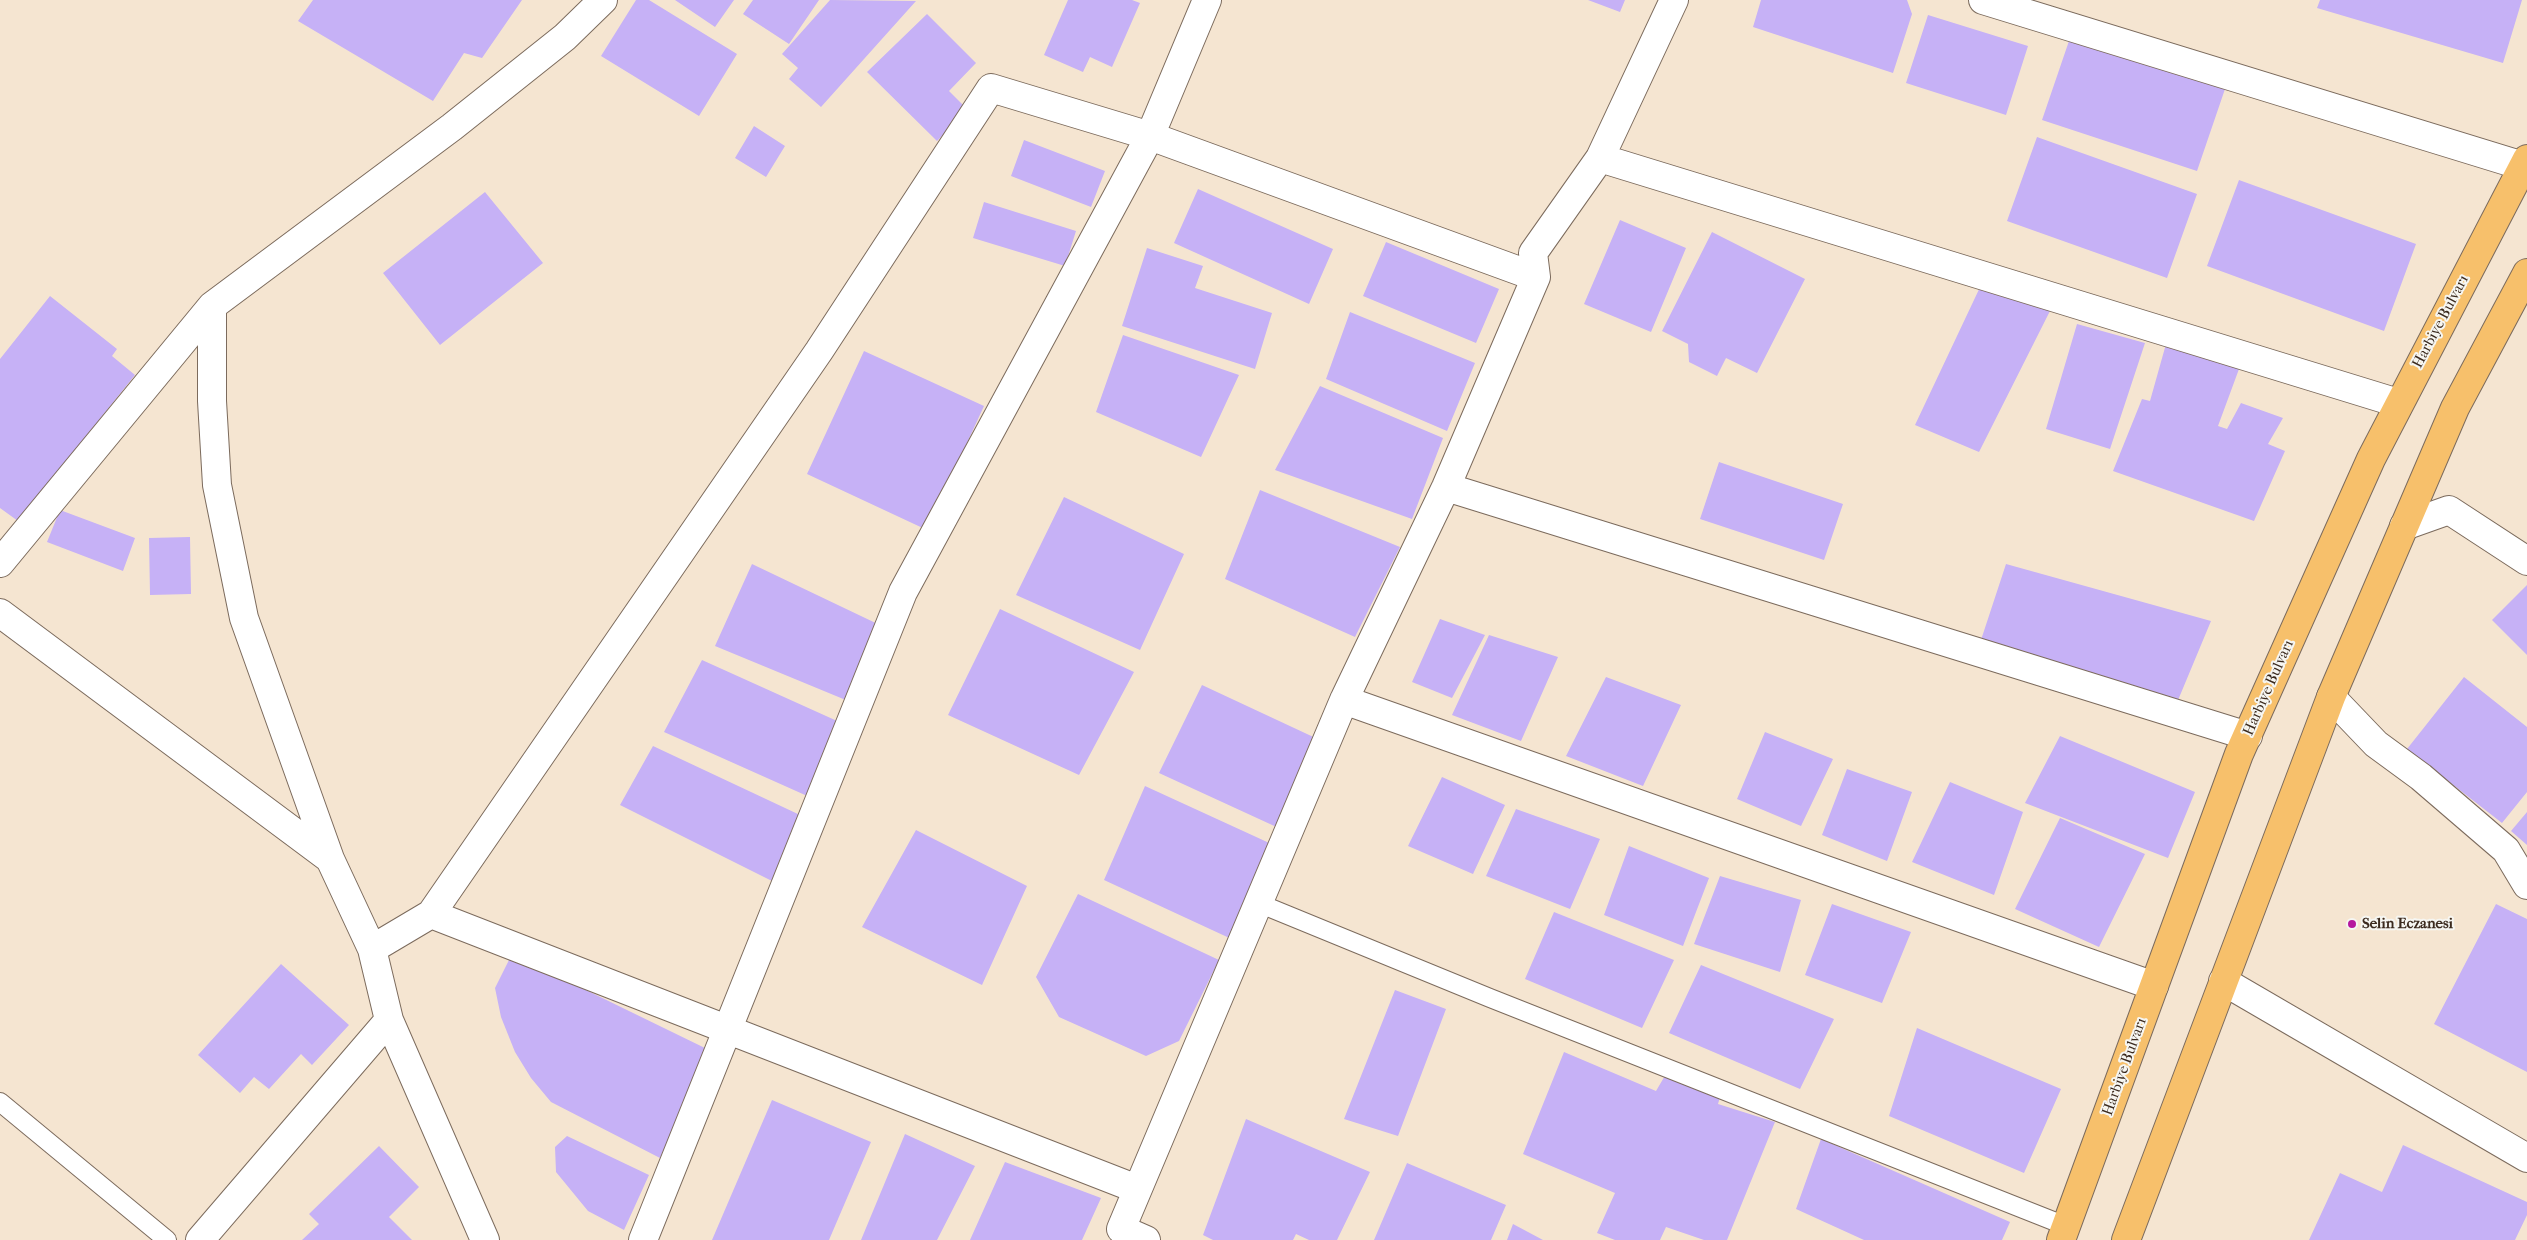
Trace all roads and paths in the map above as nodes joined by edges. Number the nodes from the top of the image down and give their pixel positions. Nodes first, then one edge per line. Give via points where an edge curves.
1 (603, 0) edge
2 (1207, 0) edge
3 (1674, 0) edge
4 (1983, 0) edge
5 (1150, 136) junction
6 (1600, 158) junction
7 (2525, 162) edge
8 (2527, 273) edge
9 (1536, 277) junction
10 (212, 306) junction
11 (2398, 403) junction
12 (1446, 487) junction
13 (2404, 526) junction
14 (2527, 561) edge
15 (0, 563) edge
16 (0, 613) edge
17 (2331, 697) junction
18 (1344, 700) junction
19 (2248, 736) junction
20 (330, 859) junction
21 (2527, 885) edge
22 (1258, 903) junction
23 (431, 914) junction
24 (372, 949) junction
25 (2223, 981) junction
26 (2154, 986) junction
27 (389, 1020) junction
28 (727, 1029) junction
29 (0, 1102) edge
30 (2527, 1158) edge
31 (1137, 1189) junction
32 (2063, 1233) edge
33 (167, 1240) edge
34 (200, 1240) edge
35 (485, 1240) edge
36 (643, 1240) edge
37 (1146, 1240) edge
38 (2126, 1240) edge

1 - 10 street via 565,37 452,127
2 - 5 street
3 - 6 street
4 - 7 street
5 - 9 street
5 - 23 street via 991,88 819,352
5 - 28 street via 903,592
6 - 9 street via 1534,252
6 - 11 street
7 - 11 main road, Harbiye Bulvarı
8 - 13 main road via 2455,408
9 - 12 street
10 - 15 street
10 - 20 street via 212,401 217,485 244,618
11 - 19 main road, Harbiye Bulvarı via 2370,459
12 - 18 street
12 - 19 street
13 - 14 street via 2449,510
13 - 17 main road
16 - 20 street
17 - 21 street via 2376,744 2422,777 2506,850
17 - 25 main road
18 - 22 street
18 - 26 street
19 - 26 main road, Harbiye Bulvarı
20 - 24 street
22 - 31 street
22 - 32 lane
23 - 24 street
23 - 28 street
24 - 27 street
25 - 30 street
25 - 38 main road
26 - 32 main road, Harbiye Bulvarı
27 - 34 street
27 - 35 street
28 - 31 street
28 - 36 street
29 - 33 lane
31 - 37 street via 1121,1229

